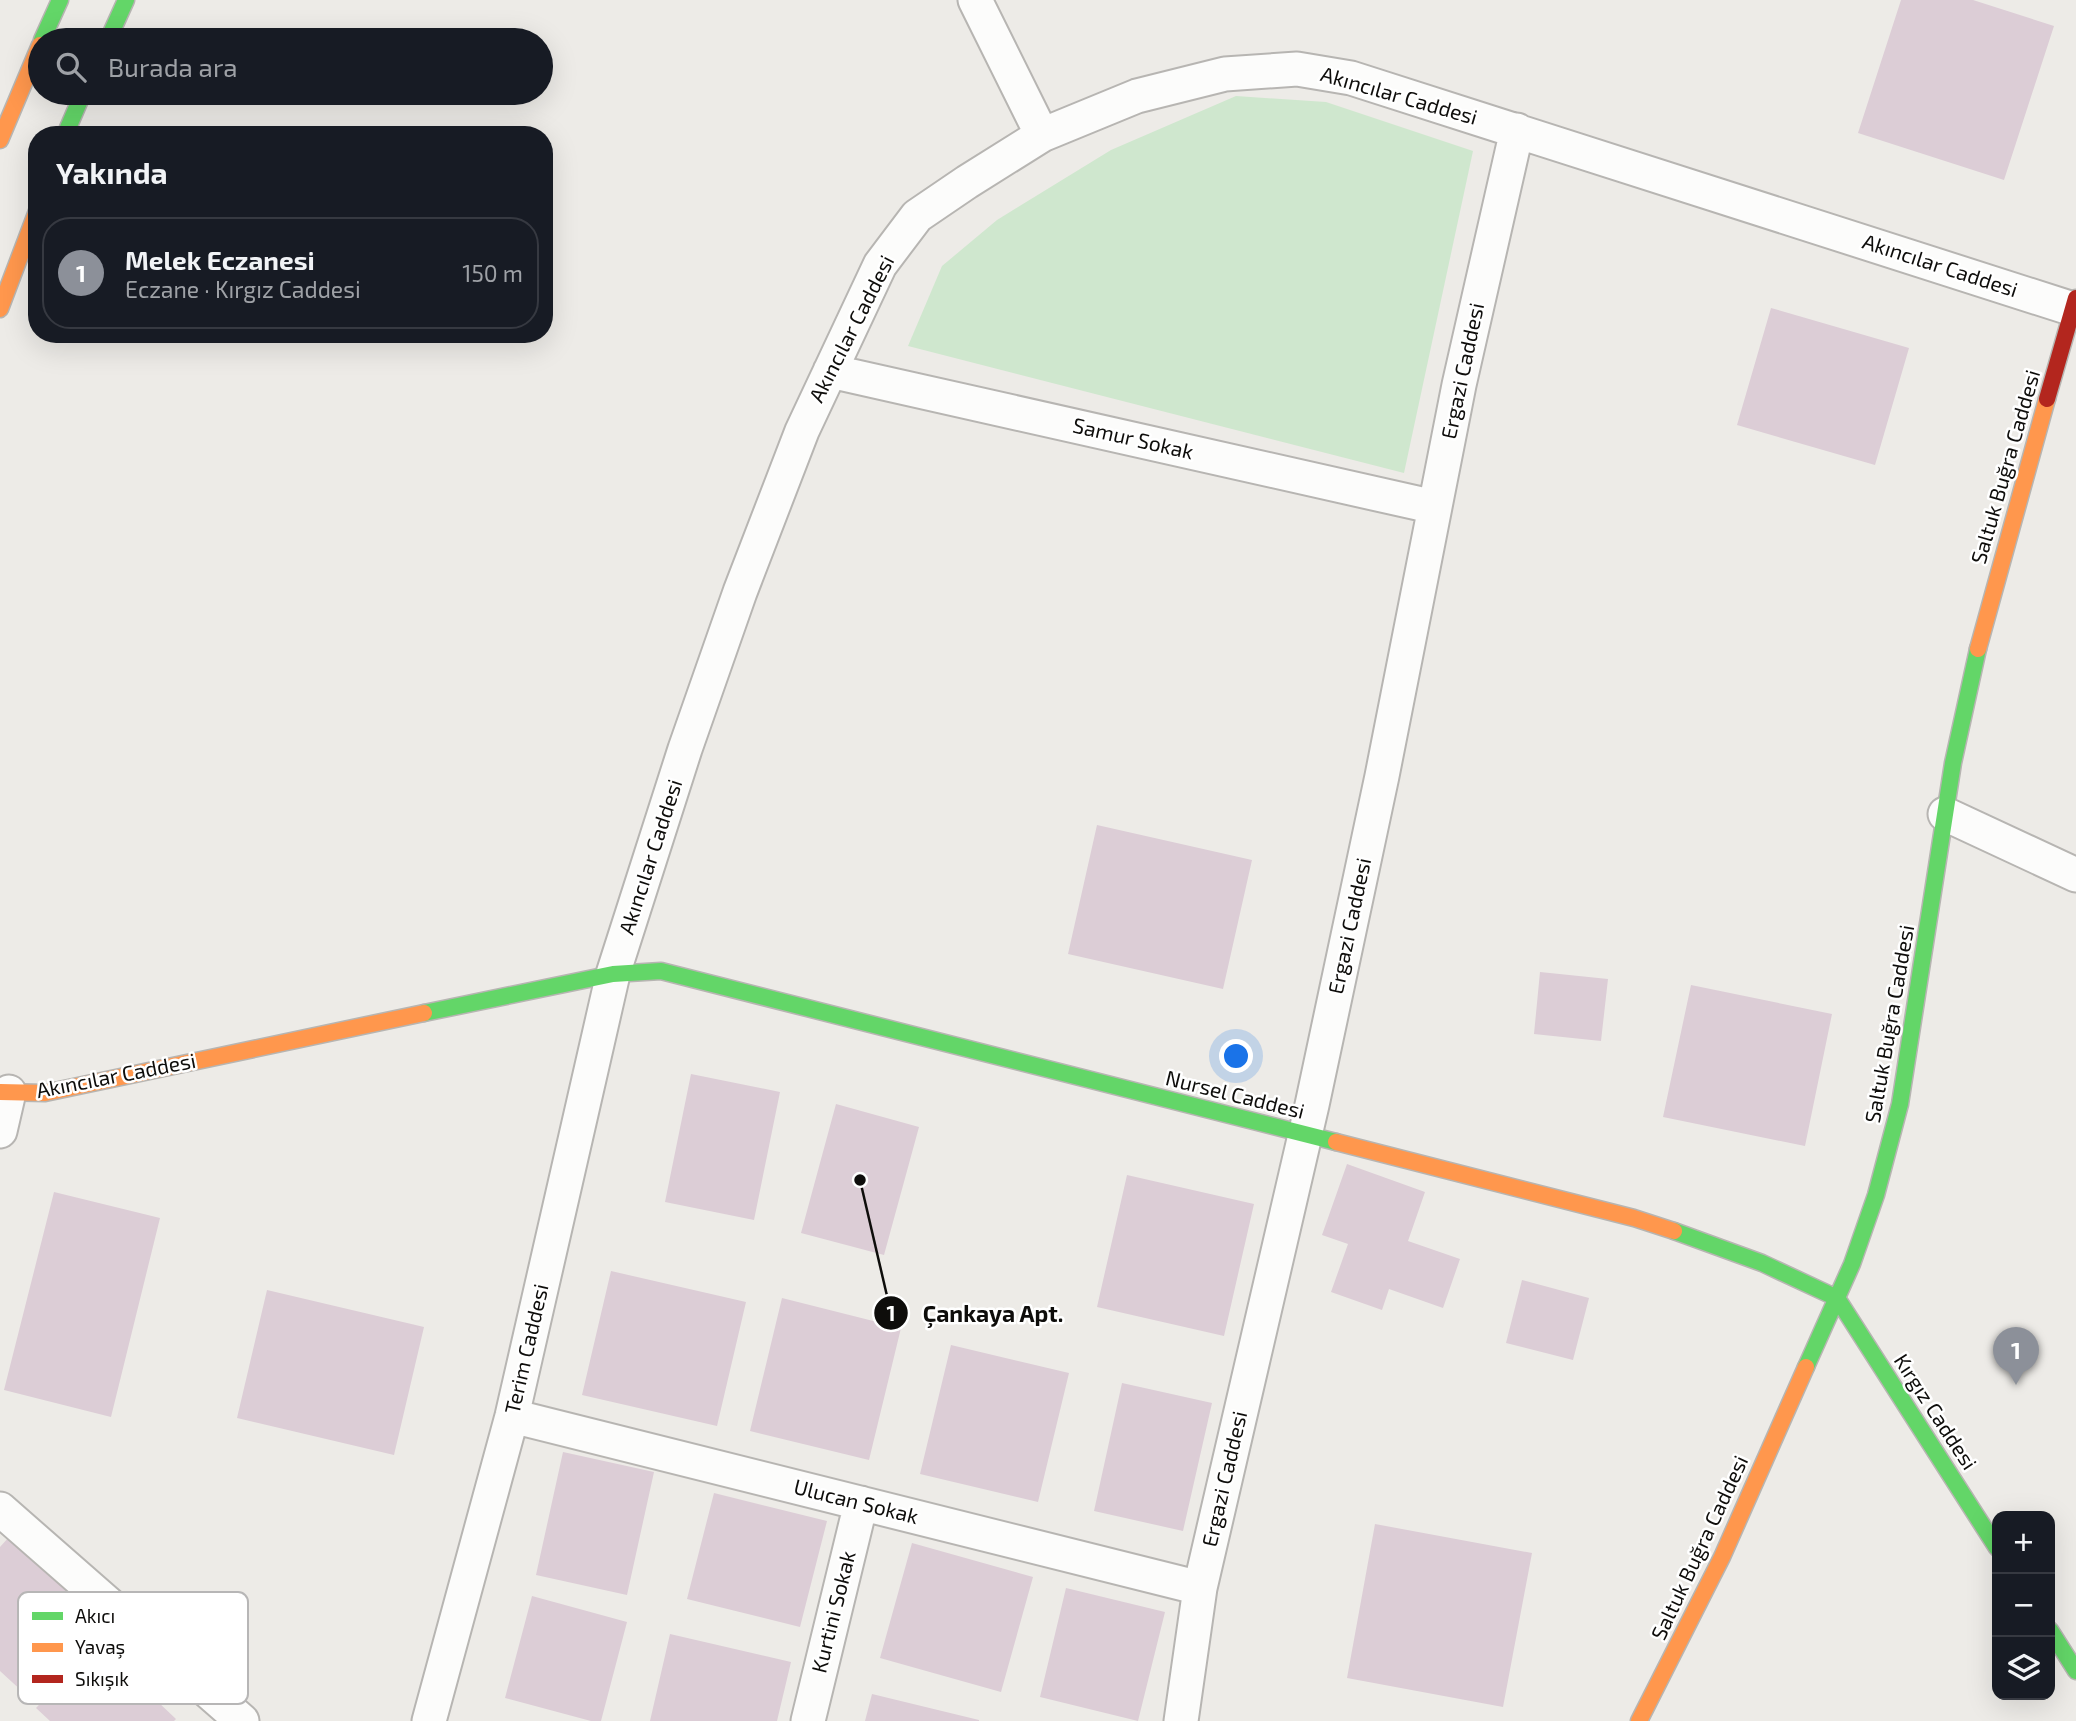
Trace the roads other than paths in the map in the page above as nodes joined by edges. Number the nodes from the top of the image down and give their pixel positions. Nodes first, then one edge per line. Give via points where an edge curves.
1 (60, 0) edge
2 (127, 0) edge
3 (975, 0) edge
4 (47, 28) edge
5 (114, 28) edge
6 (28, 74) edge
7 (78, 105) edge
8 (69, 126) edge
9 (1517, 130) junction
10 (1042, 135) junction
11 (0, 140) edge
12 (28, 235) edge
13 (2075, 306) edge
14 (0, 309) edge
15 (830, 371) junction
16 (1435, 506) junction
17 (1945, 814) junction
18 (2076, 875) edge
19 (613, 974) junction
20 (4, 1092) edge
21 (0, 1131) edge
22 (1305, 1134) junction
23 (1837, 1298) junction
24 (512, 1416) junction
25 (861, 1503) junction
26 (0, 1509) edge
27 (1992, 1540) edge
28 (1200, 1588) junction
29 (95, 1592) edge
30 (2054, 1637) edge
31 (2076, 1671) edge
32 (223, 1704) edge
33 (242, 1721) edge
34 (429, 1721) edge
35 (808, 1721) edge
36 (1181, 1721) edge
37 (1639, 1721) edge

1 - 4 street
2 - 5 street
3 - 10 street
6 - 11 street
7 - 8 street
9 - 10 street, Akıncılar Caddesi via 1351,78 1297,69 1225,74 1137,96
9 - 13 street, Akıncılar Caddesi
9 - 16 street, Ergazi Caddesi
10 - 15 street, Akıncılar Caddesi via 917,216 880,265
12 - 14 street
13 - 17 street, Saltuk Buğra Caddesi via 1979,642
15 - 16 street, Samur Sokak
15 - 19 street, Akıncılar Caddesi via 740,592
16 - 22 street, Ergazi Caddesi
17 - 18 street
17 - 23 street, Saltuk Buğra Caddesi via 1900,1104 1876,1195
19 - 20 street, Akıncılar Caddesi via 45,1093
19 - 22 street, Nursel Caddesi via 661,971
19 - 24 street, Terim Caddesi
20 - 21 street
22 - 23 street, Nursel Caddesi via 1634,1218 1758,1260
22 - 28 street, Ergazi Caddesi
23 - 27 street, Kırgız Caddesi
23 - 37 street, Saltuk Buğra Caddesi via 1722,1557
24 - 25 street, Ulucan Sokak
24 - 34 street, Terim Caddesi
25 - 28 street, Ulucan Sokak
25 - 35 street, Kurtini Sokak
26 - 29 street
28 - 36 street, Ergazi Caddesi
30 - 31 street
32 - 33 street

